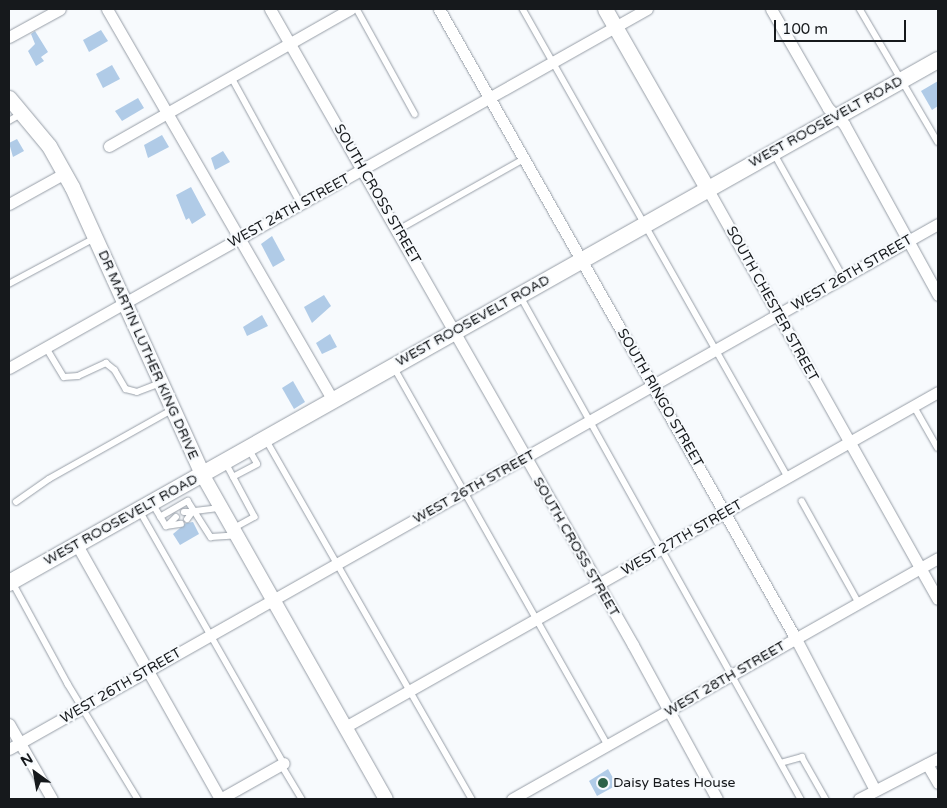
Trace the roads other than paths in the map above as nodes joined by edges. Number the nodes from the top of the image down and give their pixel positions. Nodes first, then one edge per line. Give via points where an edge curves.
1 (60, 9) edge
2 (107, 9) edge
3 (270, 9) edge
4 (350, 9) edge
5 (356, 9) edge
6 (439, 9) edge
7 (523, 9) edge
8 (605, 9) edge
9 (647, 9) edge
10 (771, 9) edge
11 (860, 9) edge
12 (615, 27) junction
13 (9, 38) edge
14 (289, 42) junction
15 (938, 60) edge
16 (554, 61) junction
17 (231, 76) junction
18 (903, 80) junction
19 (9, 98) edge
20 (489, 98) junction
21 (23, 113) junction
22 (167, 113) junction
23 (415, 114) dead end
24 (837, 116) junction
25 (9, 121) edge
26 (938, 142) edge
27 (109, 146) dead end
28 (773, 152) junction
29 (524, 159) junction
30 (362, 169) junction
31 (65, 173) junction
32 (707, 188) junction
33 (9, 204) edge
34 (301, 204) junction
35 (645, 224) junction
36 (938, 224) edge
37 (398, 230) junction
38 (95, 238) junction
39 (238, 239) junction
40 (908, 241) junction
41 (581, 260) junction
42 (844, 278) junction
43 (9, 284) edge
44 (520, 295) junction
45 (938, 295) edge
46 (125, 302) junction
47 (778, 315) junction
48 (454, 332) junction
49 (46, 347) junction
50 (716, 350) junction
51 (393, 366) junction
52 (9, 368) edge
53 (160, 383) junction
54 (654, 385) junction
55 (938, 392) edge
56 (333, 400) junction
57 (914, 406) junction
58 (172, 410) junction
59 (591, 421) junction
60 (266, 439) junction
61 (849, 441) junction
62 (938, 448) edge
63 (248, 449) junction
64 (525, 458) junction
65 (225, 462) junction
66 (202, 474) junction
67 (233, 477) junction
68 (788, 477) junction
69 (178, 487) junction
70 (465, 492) junction
71 (802, 501) dead end
72 (16, 502) dead end
73 (188, 502) junction
74 (145, 506) junction
75 (221, 507) junction
76 (184, 512) dead end
77 (194, 512) junction
78 (725, 512) junction
79 (176, 516) dead end
80 (160, 517) junction
81 (188, 519) dead end
82 (168, 524) junction
83 (180, 524) dead end
84 (235, 532) junction
85 (77, 545) junction
86 (662, 549) junction
87 (938, 558) edge
88 (337, 564) junction
89 (920, 568) junction
90 (11, 582) edge
91 (598, 584) junction
92 (938, 599) edge
93 (272, 600) junction
94 (859, 603) junction
95 (535, 620) junction
96 (211, 635) junction
97 (796, 639) junction
98 (146, 672) junction
99 (732, 676) junction
100 (410, 690) junction
101 (83, 708) junction
102 (668, 711) junction
103 (9, 724) edge
104 (345, 727) junction
105 (20, 743) junction
106 (608, 745) junction
107 (9, 749) edge
108 (938, 758) edge
109 (282, 763) junction
110 (781, 763) junction
111 (927, 764) junction
112 (938, 783) edge
113 (876, 795) edge
114 (52, 799) edge
115 (138, 799) edge
116 (220, 799) edge
117 (302, 799) edge
118 (386, 799) edge
119 (472, 799) edge
120 (512, 799) edge
121 (717, 799) edge
122 (801, 799) edge
123 (826, 799) edge
124 (859, 799) edge

1 - 13 street
2 - 22 street
3 - 14 street, SOUTH CROSS STREET
4 - 14 street
5 - 23 lane
6 - 20 street, SOUTH RINGO STREET
7 - 16 lane
8 - 12 main road, SOUTH CHESTER STREET
9 - 12 street, WEST 24TH STREET
10 - 24 street via 828,108
11 - 18 lane
12 - 16 street, WEST 24TH STREET
12 - 32 main road, SOUTH CHESTER STREET
14 - 17 street
14 - 30 street, SOUTH CROSS STREET
15 - 18 main road, WEST ROOSEVELT ROAD
16 - 20 street, WEST 24TH STREET
16 - 35 lane
17 - 22 street
17 - 34 lane
18 - 24 main road, WEST ROOSEVELT ROAD
18 - 26 lane
19 - 21 main road, DR MARTIN LUTHER KING DRIVE
20 - 29 street, SOUTH RINGO STREET
20 - 30 street, WEST 24TH STREET
21 - 25 lane
21 - 31 main road, DR MARTIN LUTHER KING DRIVE
22 - 27 street
22 - 39 street
24 - 28 main road, WEST ROOSEVELT ROAD
24 - 40 street
28 - 32 main road, WEST ROOSEVELT ROAD
28 - 42 lane
29 - 37 lane
29 - 41 street, SOUTH RINGO STREET
30 - 34 street, WEST 24TH STREET
30 - 37 street, SOUTH CROSS STREET
31 - 33 street
31 - 38 main road, DR MARTIN LUTHER KING DRIVE
32 - 35 main road, WEST ROOSEVELT ROAD
32 - 47 street, SOUTH CHESTER STREET
34 - 39 street, WEST 24TH STREET
35 - 41 main road, WEST ROOSEVELT ROAD
35 - 50 lane
36 - 40 street, WEST 26TH STREET
37 - 48 street, SOUTH CROSS STREET
38 - 43 lane
38 - 46 main road, DR MARTIN LUTHER KING DRIVE
39 - 46 street, WEST 24TH STREET
39 - 56 street
40 - 42 street, WEST 26TH STREET
40 - 45 street
41 - 44 main road, WEST ROOSEVELT ROAD
41 - 54 street, SOUTH RINGO STREET
42 - 47 street, WEST 26TH STREET
44 - 48 main road, WEST ROOSEVELT ROAD
44 - 59 lane
46 - 49 street, WEST 24TH STREET
46 - 53 main road, DR MARTIN LUTHER KING DRIVE
47 - 50 street, WEST 26TH STREET
47 - 61 street, SOUTH CHESTER STREET
48 - 51 main road, WEST ROOSEVELT ROAD
48 - 64 street, SOUTH CROSS STREET
49 - 52 street, WEST 24TH STREET
49 - 53 lane via 64,377 78,376 106,363 115,370 126,389 137,392
50 - 54 street, WEST 26TH STREET
50 - 68 lane
51 - 56 main road, WEST ROOSEVELT ROAD
51 - 70 lane
53 - 58 main road, DR MARTIN LUTHER KING DRIVE
54 - 59 street, WEST 26TH STREET
54 - 78 street, SOUTH RINGO STREET
55 - 57 street, WEST 27TH STREET
56 - 60 main road, WEST ROOSEVELT ROAD
57 - 61 street, WEST 27TH STREET
57 - 62 lane
58 - 66 main road, DR MARTIN LUTHER KING DRIVE
58 - 72 lane via 49,478
59 - 64 street, WEST 26TH STREET
59 - 86 lane
60 - 63 main road, WEST ROOSEVELT ROAD
60 - 88 lane
61 - 68 street, WEST 27TH STREET
61 - 89 street, SOUTH CHESTER STREET
63 - 65 main road, WEST ROOSEVELT ROAD
63 - 67 lane via 257,464
64 - 70 street, WEST 26TH STREET
64 - 91 street, SOUTH CROSS STREET
65 - 66 main road, WEST ROOSEVELT ROAD
65 - 67 lane
66 - 69 main road, WEST ROOSEVELT ROAD
66 - 75 street, DR MARTIN LUTHER KING DRIVE
67 - 84 lane via 255,517
68 - 78 street, WEST 27TH STREET
69 - 73 lane
69 - 74 main road, WEST ROOSEVELT ROAD
70 - 88 street, WEST 26TH STREET
70 - 95 lane
71 - 94 lane
73 - 77 lane
73 - 80 lane
74 - 80 lane
74 - 85 main road, WEST ROOSEVELT ROAD
74 - 96 lane
75 - 77 lane via 214,511
75 - 84 street, DR MARTIN LUTHER KING DRIVE
76 - 77 lane
77 - 81 lane
77 - 84 lane via 211,537
78 - 86 street, WEST 27TH STREET
78 - 97 street, SOUTH RINGO STREET
79 - 82 lane
80 - 82 lane via 166,526
82 - 83 lane
84 - 93 street, DR MARTIN LUTHER KING DRIVE
85 - 90 main road, WEST ROOSEVELT ROAD
85 - 98 street
86 - 91 street, WEST 27TH STREET
86 - 99 lane
87 - 89 street, WEST 28TH STREET
88 - 93 street, WEST 26TH STREET
88 - 100 lane
89 - 92 street, SOUTH CHESTER STREET
89 - 94 street, WEST 28TH STREET
90 - 101 lane
91 - 95 street, WEST 27TH STREET
91 - 102 street, SOUTH CROSS STREET
93 - 96 street, WEST 26TH STREET
93 - 104 street, DR MARTIN LUTHER KING DRIVE
94 - 97 street, WEST 28TH STREET
95 - 100 street, WEST 27TH STREET
95 - 106 lane
96 - 98 street, WEST 26TH STREET
96 - 109 lane
97 - 99 street, WEST 28TH STREET
97 - 113 street, SOUTH RINGO STREET
98 - 101 street, WEST 26TH STREET
98 - 116 street
99 - 102 street, WEST 28TH STREET
99 - 110 lane
100 - 104 street, WEST 27TH STREET
100 - 119 lane
101 - 105 street, WEST 26TH STREET
101 - 115 lane
102 - 106 street, WEST 28TH STREET
102 - 121 street, SOUTH CROSS STREET
103 - 105 street
104 - 118 street, DR MARTIN LUTHER KING DRIVE
105 - 107 street, WEST 26TH STREET
105 - 114 street
106 - 120 street, WEST 28TH STREET
108 - 111 street
109 - 116 street
109 - 117 lane
110 - 122 lane
110 - 123 lane via 802,757
111 - 112 street
111 - 113 street
113 - 124 street

